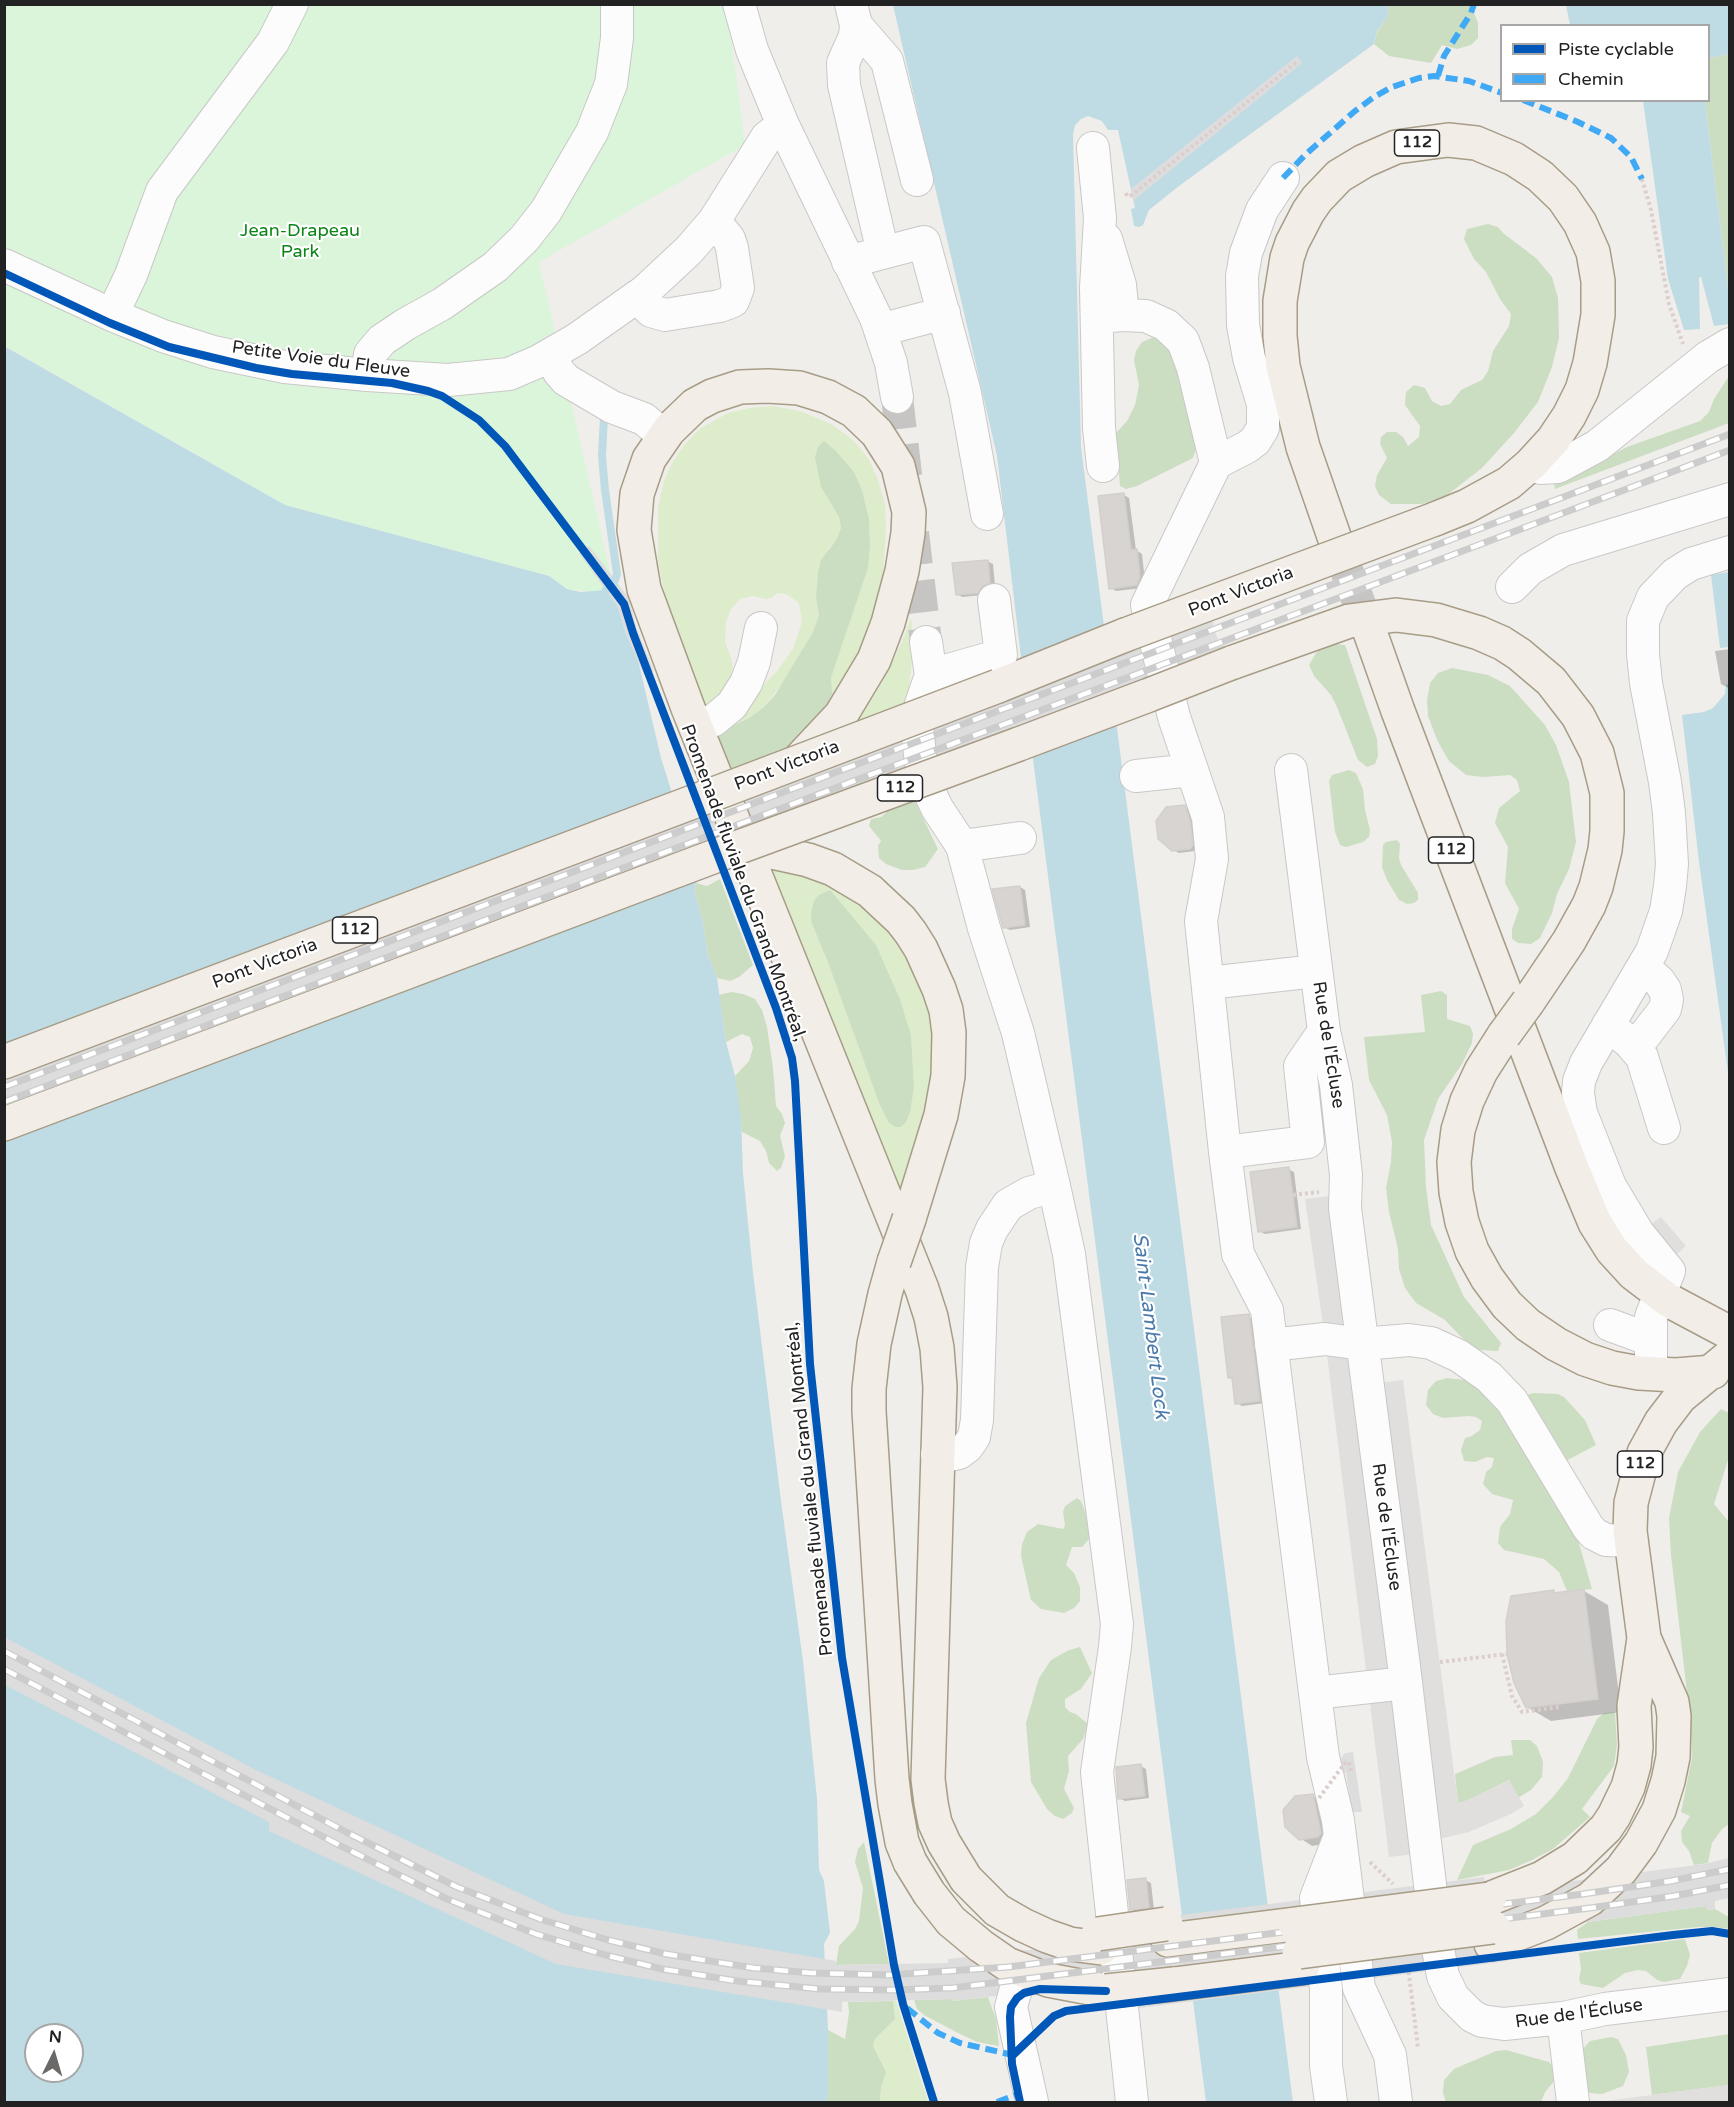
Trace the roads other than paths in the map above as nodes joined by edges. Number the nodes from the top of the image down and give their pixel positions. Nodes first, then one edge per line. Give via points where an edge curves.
1 (292, 4) edge
2 (616, 4) edge
3 (739, 4) edge
4 (854, 15) edge
5 (783, 125) junction
6 (1093, 148) dead end
7 (1283, 178) dead end
8 (917, 180) dead end
9 (714, 221) junction
10 (883, 253) junction
11 (848, 262) junction
12 (4, 265) edge
13 (637, 297) junction
14 (944, 313) junction
15 (112, 315) junction
16 (1110, 316) junction
17 (880, 330) junction
18 (1730, 344) edge
19 (550, 355) junction
20 (367, 375) junction
21 (897, 397) tunnel mouth
22 (664, 436) junction
23 (1216, 463) junction
24 (1531, 464) junction
25 (1102, 466) dead end
26 (1730, 499) edge
27 (987, 514) dead end
28 (1337, 545) tunnel mouth
29 (1730, 552) edge
30 (1512, 586) dead end
31 (994, 600) dead end
32 (762, 628) dead end
33 (1370, 632) tunnel mouth
34 (926, 642) tunnel mouth
35 (932, 675) junction
36 (696, 727) junction
37 (797, 762) junction
38 (1192, 770) junction
39 (1291, 770) dead end
40 (1136, 776) dead end
41 (1020, 838) dead end
42 (962, 846) junction
43 (753, 849) junction
44 (1643, 967) junction
45 (1316, 971) junction
46 (1208, 983) junction
47 (1608, 1025) junction
48 (1324, 1031) junction
49 (1635, 1048) junction
50 (4, 1062) edge
51 (4, 1124) edge
52 (1664, 1128) dead end
53 (1225, 1152) junction
54 (1054, 1186) junction
55 (1660, 1295) junction
56 (1610, 1325) dead end
57 (1722, 1325) edge
58 (1651, 1340) junction
59 (1362, 1344) junction
60 (1271, 1345) junction
61 (1722, 1366) edge
62 (1651, 1374) junction
63 (938, 1454) junction
64 (1631, 1541) junction
65 (1644, 1638) junction
66 (1406, 1683) junction
67 (1315, 1693) junction
68 (1340, 1836) junction
69 (1496, 1917) junction
70 (1092, 1963) junction
71 (1021, 1970) junction
72 (1359, 1988) junction
73 (1730, 1994) edge
74 (1563, 2018) junction
75 (1326, 2066) junction
76 (1032, 2103) edge
77 (1132, 2103) edge
78 (1331, 2103) edge
79 (1396, 2103) edge
80 (1573, 2103) edge

1 - 15 lane via 273,42 162,191
2 - 20 lane via 617,38 611,84 588,140 546,211 524,239 489,272 382,340 370,354
3 - 5 lane via 752,50
4 - 8 lane via 887,61
4 - 10 lane via 852,44 843,63 843,74
5 - 9 lane via 767,136
5 - 11 lane
6 - 16 lane
7 - 23 lane via 1257,221 1242,276 1243,325 1263,404 1263,428 1247,447
9 - 13 lane
9 - 13 lane via 732,248 738,288 733,301 665,315 651,311
10 - 11 lane
10 - 14 lane via 924,242
11 - 17 lane
12 - 15 lane
13 - 19 lane
14 - 17 lane
14 - 27 lane via 972,423
15 - 20 lane via 213,352 285,367
16 - 23 lane via 1137,315 1156,320 1184,341
16 - 25 lane via 1099,428
17 - 21 lane
18 - 24 lane via 1708,357 1597,446 1558,467
19 - 20 lane via 522,370 488,377 448,380
19 - 22 lane via 559,372 574,386 612,407 636,414
22 - 36 main road via 649,459 637,494 636,550 649,605
22 - 37 main road via 681,417 712,396 740,387 783,387 841,402 866,421 898,466 909,512 908,533 903,571 888,623 874,660 847,706
23 - 38 lane via 1147,605 1174,717
24 - 28 main road, 112 via 1569,416 1590,363 1598,315 1598,281 1588,239 1552,186 1528,166 1500,152 1476,143 1448,140 1414,143 1380,153 1339,176 1317,199 1292,243 1283,273 1280,336 1287,388
24 - 37 main road, Pont Victoria / 112, bridge via 1496,491 1435,519
26 - 30 lane via 1563,550 1530,569
29 - 44 lane via 1691,564 1675,574 1653,597 1643,621 1643,654 1665,782 1672,864 1663,922
31 - 35 lane via 1002,655
32 - 36 lane via 746,683 732,705 714,720
33 - 55 main road, 112 via 1588,1208 1612,1250
34 - 35 lane
35 - 42 lane via 918,713 921,763 933,801
36 - 63 main road via 927,1304 939,1367
37 - 50 main road, Pont Victoria / 112, bridge
38 - 40 lane
38 - 46 lane via 1208,817 1212,859 1201,921
39 - 45 lane, Rue de l'Écluse
41 - 42 lane
42 - 54 lane via 1018,1033
43 - 51 main road, 112
43 - 62 main road, 112, bridge via 1349,621 1396,615 1436,620 1502,643 1551,681 1578,716 1598,753 1606,793 1607,831 1589,905 1473,1086 1455,1145 1456,1192 1462,1222 1487,1278 1522,1320 1570,1352 1598,1364
43 - 71 main road, bridge via 808,860 870,891 911,933 939,989 945,1011 948,1076 941,1115 885,1294 869,1389 890,1751 899,1827 910,1862 951,1921 981,1946
44 - 47 lane
44 - 49 lane via 1659,981 1666,1000 1665,1009
45 - 46 lane
45 - 48 lane, Rue de l'Écluse
46 - 53 lane
47 - 49 lane
47 - 55 lane via 1581,1073 1579,1104 1610,1186 1629,1221 1663,1243 1669,1271
48 - 53 lane via 1300,1066 1308,1142
48 - 59 lane, Rue de l'Écluse via 1336,1085 1347,1174 1345,1208
49 - 52 lane via 1646,1067
53 - 60 lane via 1238,1254 1267,1310
54 - 63 lane via 1008,1204 992,1229 982,1267 974,1437 959,1453
54 - 77 lane via 1069,1254 1117,1624 1097,1772
55 - 57 main road, 112
55 - 58 lane via 1651,1317
56 - 58 lane
58 - 62 lane
59 - 60 lane via 1325,1339
59 - 64 lane via 1419,1341 1443,1348 1474,1365 1512,1401 1588,1527 1606,1540
59 - 66 lane, Rue de l'Écluse
60 - 67 lane
61 - 62 main road, 112
61 - 64 main road, 112 via 1671,1407 1644,1453 1631,1503
63 - 70 main road via 928,1779 935,1823 966,1879 990,1904
64 - 65 main road, 112
65 - 69 main road via 1634,1706 1634,1765 1623,1798 1606,1828 1575,1858 1530,1884
65 - 69 main road via 1672,1702 1674,1716 1671,1769 1659,1810 1631,1857 1606,1886 1576,1908
66 - 67 lane
66 - 74 lane, Rue de l'Écluse via 1437,1943 1447,1987 1461,2007 1482,2021 1504,2024
67 - 68 lane via 1323,1757
68 - 72 lane
68 - 75 lane via 1316,1898 1326,1989
69 - 70 main road, bridge
69 - 70 main road, bridge
70 - 71 main road via 1048,1980
71 - 76 lane via 1011,2007
72 - 75 lane
72 - 79 lane via 1390,2055
73 - 74 lane, Rue de l'Écluse
74 - 80 lane
75 - 78 lane

